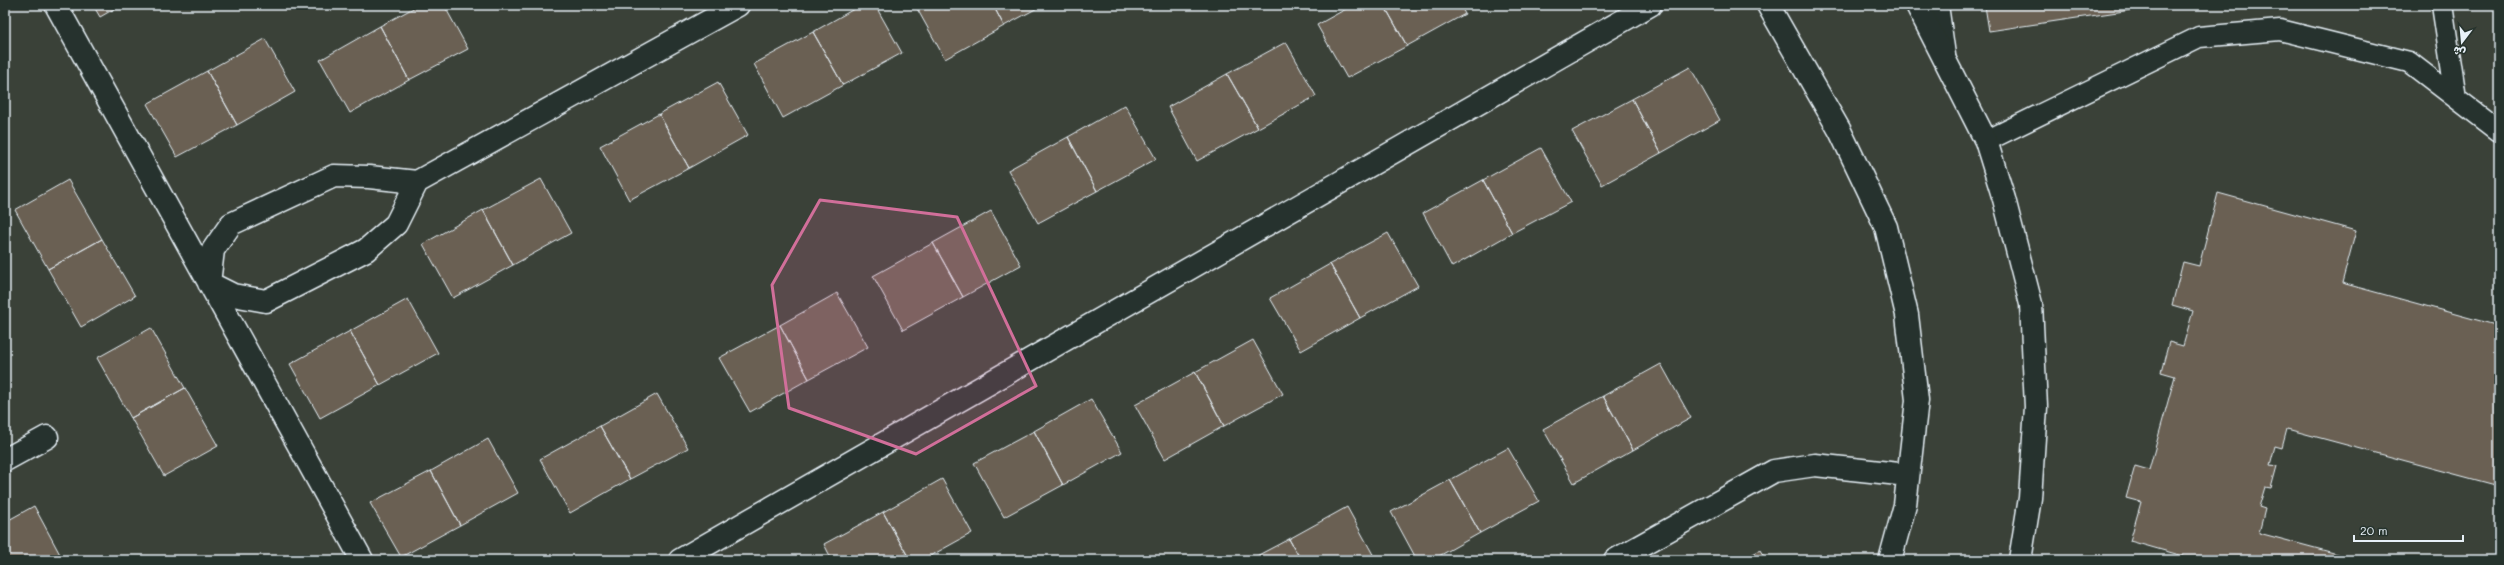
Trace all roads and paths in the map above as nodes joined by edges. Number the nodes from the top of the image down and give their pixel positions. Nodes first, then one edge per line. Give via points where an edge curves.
1 (56, 5) edge
2 (738, 5) edge
3 (1650, 5) edge
4 (1768, 5) edge
5 (1917, 5) edge
6 (1938, 5) edge
7 (2442, 5) edge
8 (1946, 61) junction
9 (2456, 98) junction
10 (2499, 131) edge
11 (1986, 141) junction
12 (417, 182) junction
13 (209, 283) junction
14 (47, 437) dead end
15 (5, 460) edge
16 (1908, 475) junction
17 (362, 560) edge
18 (680, 560) edge
19 (1616, 560) edge
20 (1890, 560) edge
21 (2020, 560) edge

1 - 13 street
2 - 12 street
3 - 18 street
4 - 16 street via 1840,131 1886,227 1907,315 1917,400
5 - 8 street
6 - 8 lane
7 - 9 lane
8 - 11 street
9 - 10 lane
9 - 11 lane via 2409,62 2280,30 2198,37
11 - 21 street via 2031,304 2036,407 2030,498
12 - 13 street via 396,224 366,250 266,301 233,295
12 - 13 street via 334,176 231,224 213,250
13 - 17 street
14 - 15 street
16 - 19 street via 1815,464 1774,471
16 - 20 street via 1905,505

